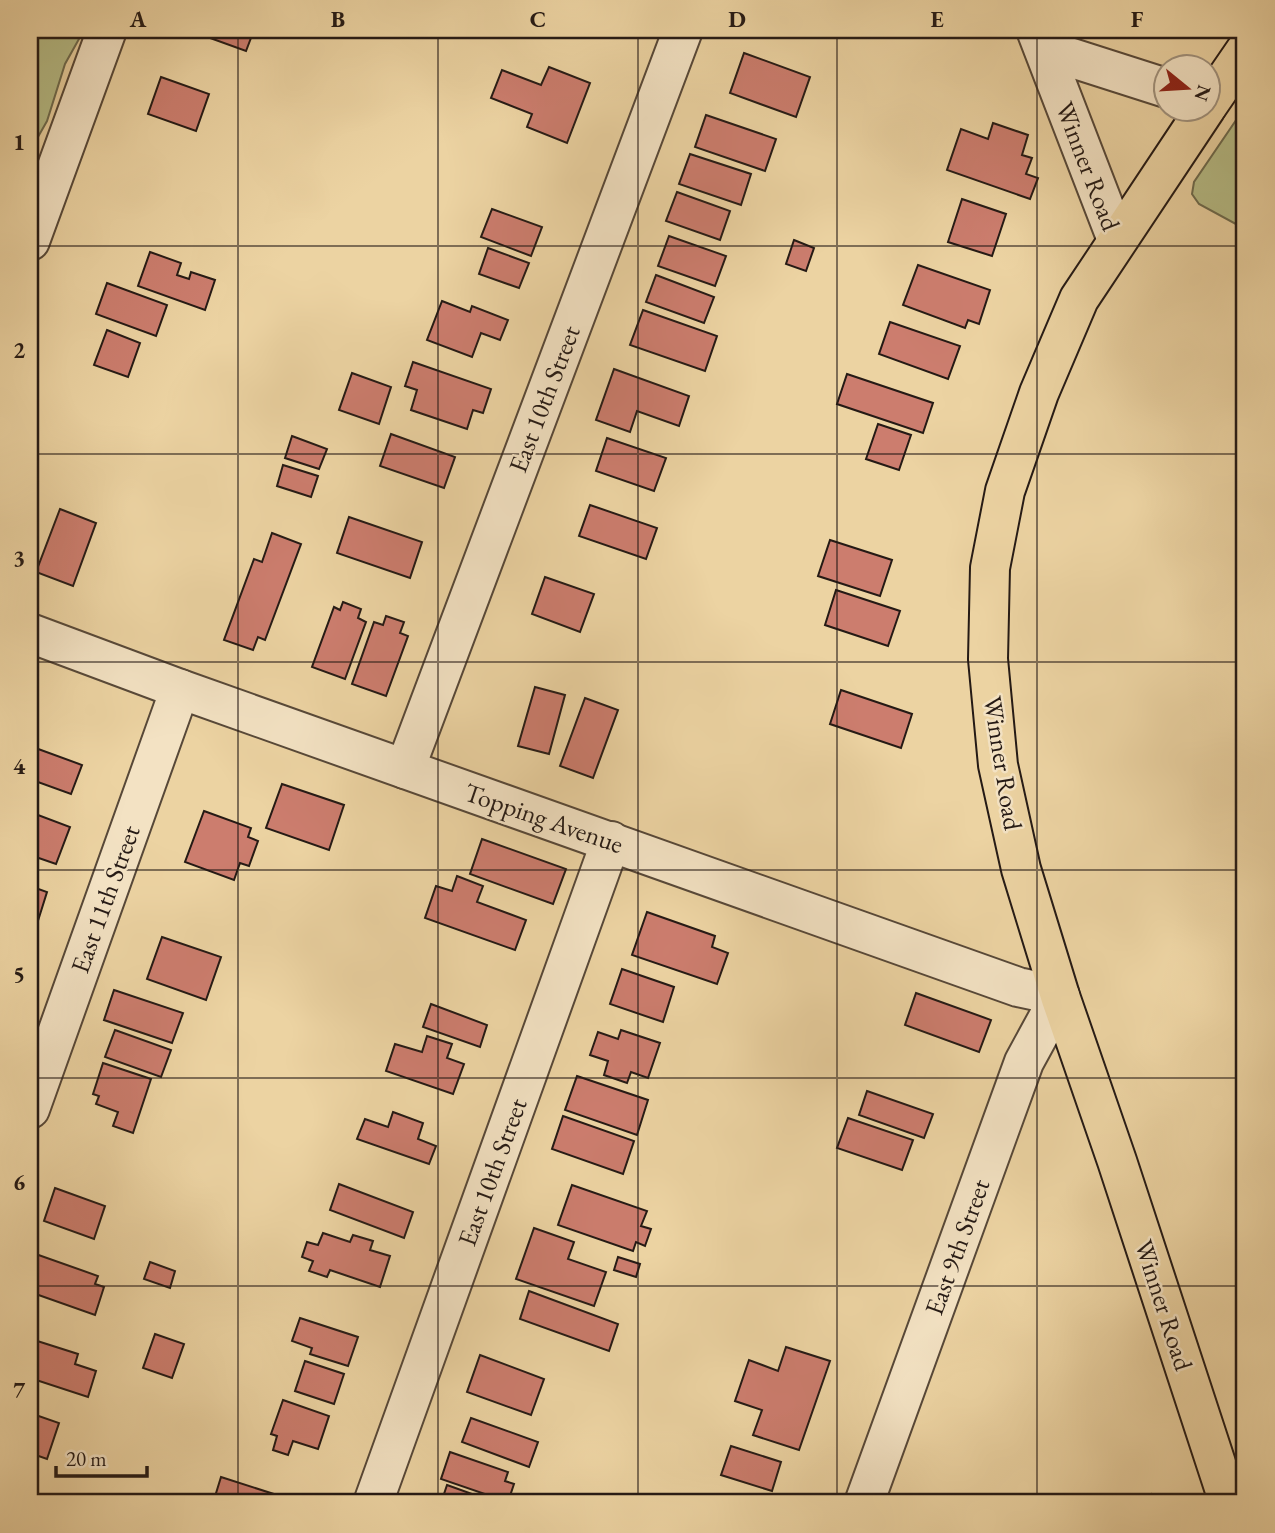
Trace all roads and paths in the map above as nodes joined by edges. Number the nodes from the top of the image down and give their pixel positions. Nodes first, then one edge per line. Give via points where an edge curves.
1 (107, 30) edge
2 (683, 30) edge
3 (1040, 39) edge
4 (1245, 51) edge
5 (1152, 82) edge
6 (1222, 84) edge
7 (1196, 122) edge
8 (1118, 240) junction
9 (30, 241) edge
10 (30, 633) edge
11 (180, 689) junction
12 (405, 769) junction
13 (611, 841) junction
14 (1060, 996) junction
15 (30, 1109) edge
16 (373, 1503) edge
17 (864, 1503) edge
18 (1229, 1503) edge

1 - 9 street
2 - 12 street, East 10th Street
3 - 5 street
3 - 8 street, Winner Road
4 - 6 main road
7 - 8 main road
8 - 14 main road, Winner Road via 1079,299 1039,393 1005,491 990,568 988,659 998,765 1021,869
10 - 11 street, Topping Avenue
11 - 12 street, Topping Avenue
11 - 15 street, East 11th Street
12 - 13 street, Topping Avenue
13 - 14 street, Topping Avenue via 1018,987
13 - 16 street, East 10th Street
14 - 17 street, East 9th Street via 1024,1062
14 - 18 main road, Winner Road

